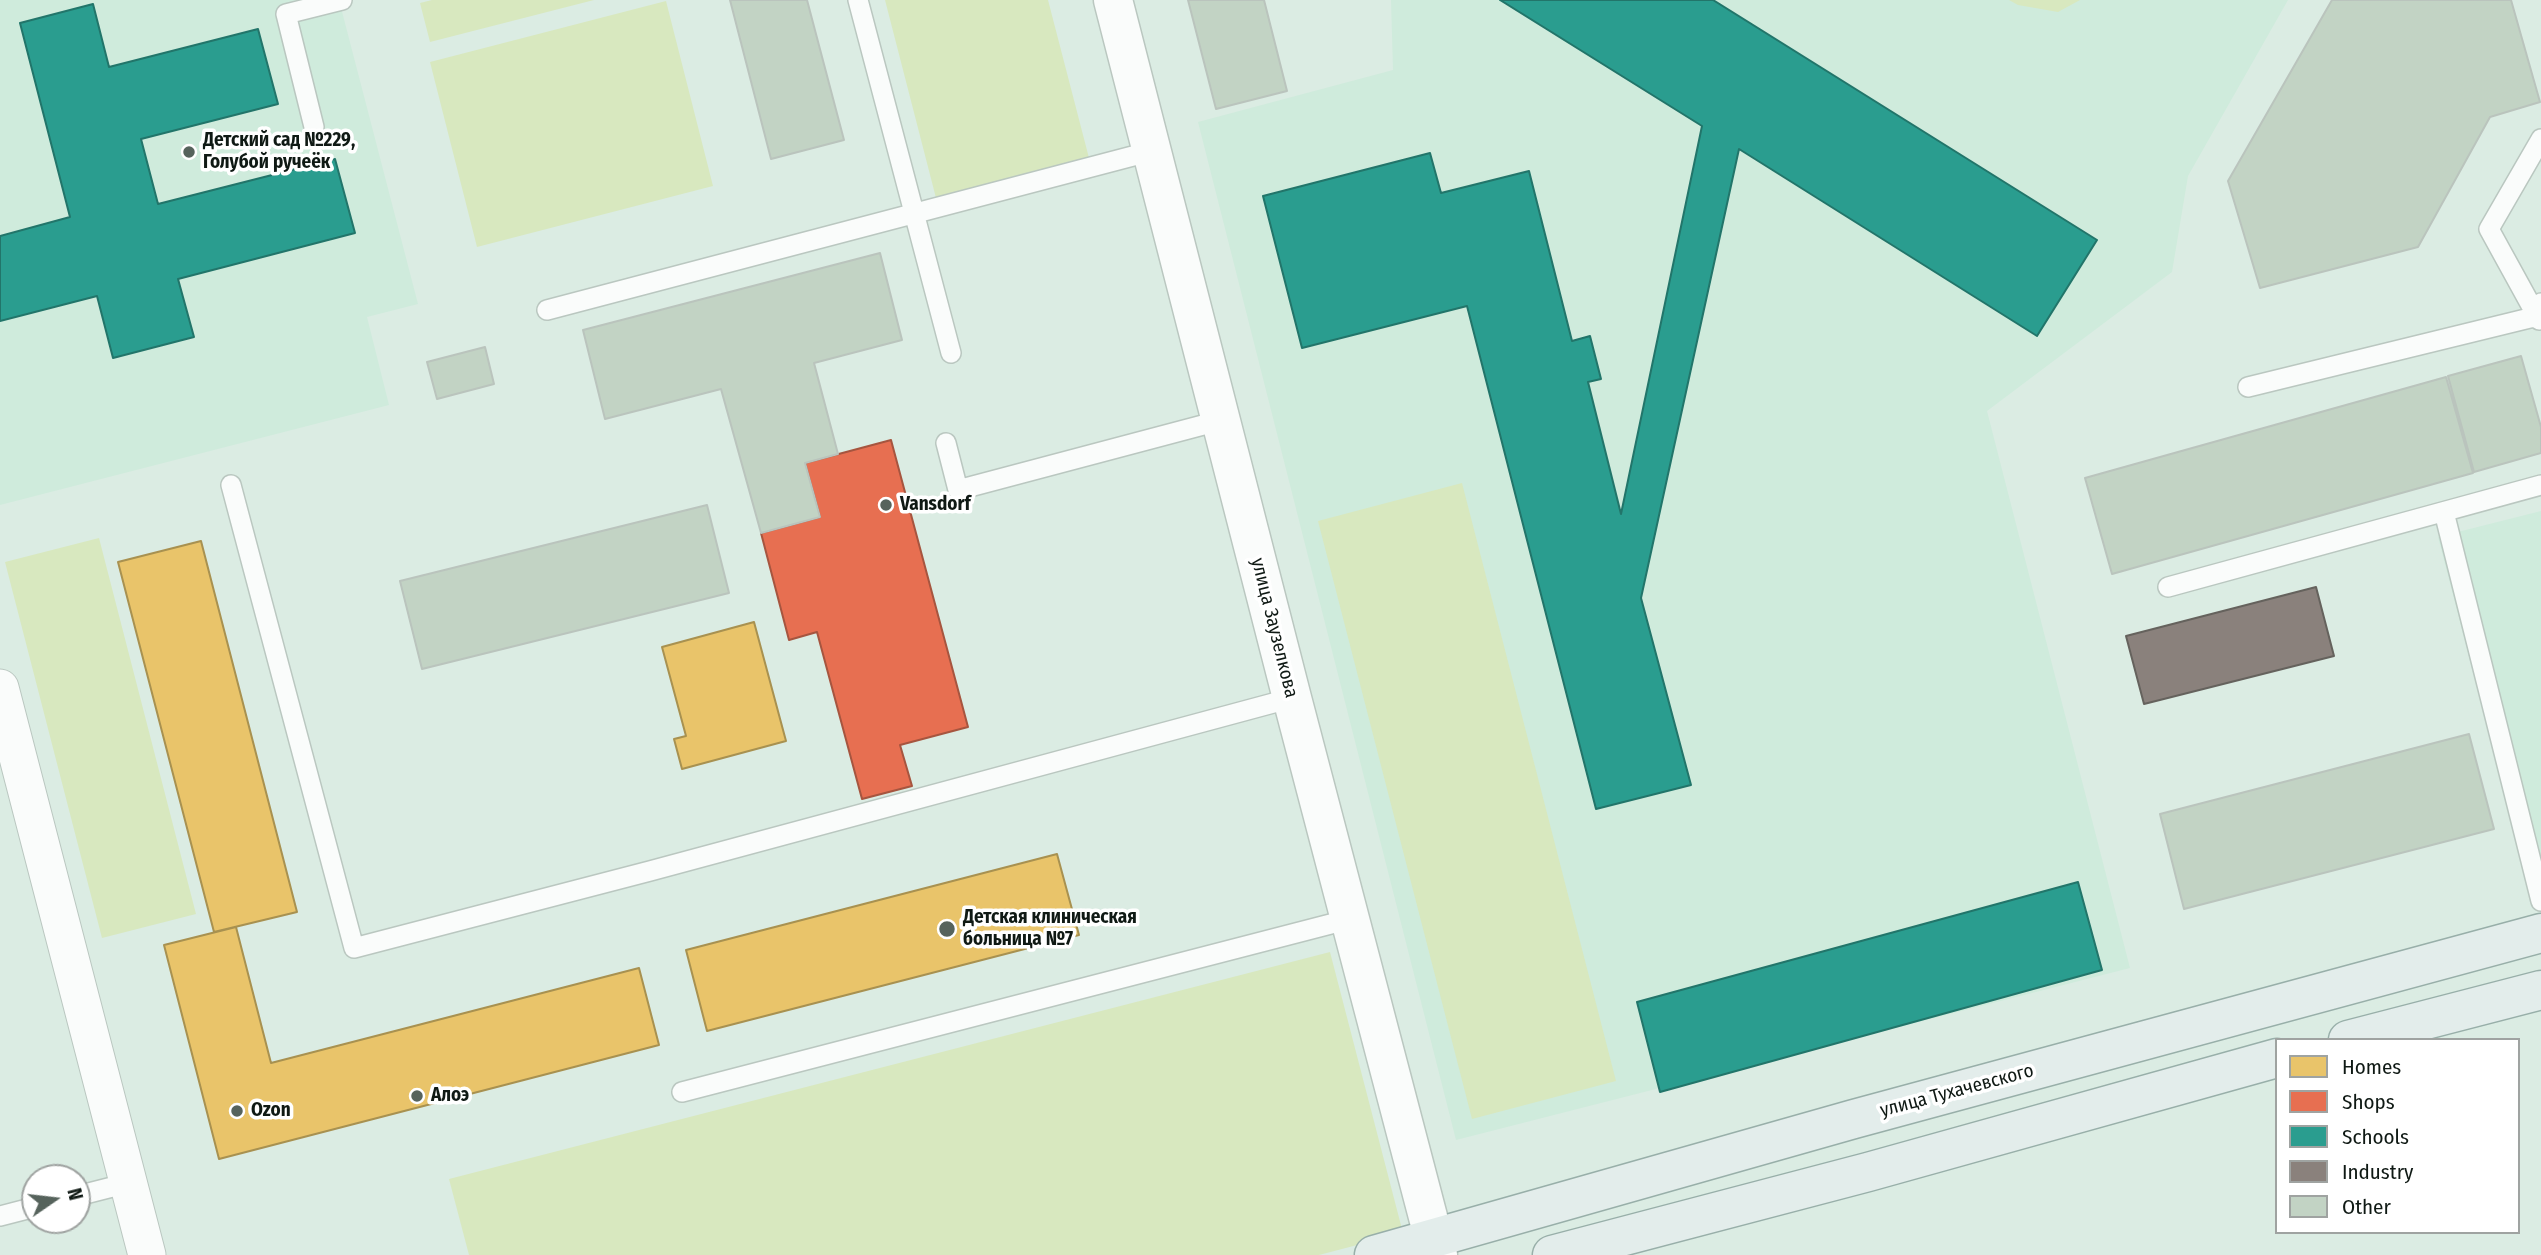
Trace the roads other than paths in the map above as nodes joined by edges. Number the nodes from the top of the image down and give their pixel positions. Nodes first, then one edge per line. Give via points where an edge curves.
1 (342, 0) edge
2 (858, 0) edge
3 (1113, 0) edge
4 (314, 127) dead end
5 (2541, 139) edge
6 (1152, 151) junction
7 (913, 214) junction
8 (547, 310) dead end
9 (2540, 316) edge
10 (951, 353) dead end
11 (2248, 387) dead end
12 (1222, 420) junction
13 (946, 443) dead end
14 (231, 485) dead end
15 (2541, 485) edge
16 (2444, 512) junction
17 (2168, 587) dead end
18 (0, 688) edge
19 (1292, 698) junction
20 (2541, 901) edge
21 (1350, 919) junction
22 (2541, 933) edge
23 (2541, 990) edge
24 (2356, 1038) edge
25 (2275, 1059) edge
26 (682, 1092) dead end
27 (128, 1183) junction
28 (91, 1192) edge
29 (21, 1211) edge
30 (0, 1216) edge
31 (1436, 1246) edge
32 (146, 1255) edge
33 (1374, 1255) edge
34 (1552, 1255) edge

1 - 4 lane via 286,14
2 - 7 lane
3 - 6 street, улица Заузелкова
5 - 9 lane via 2489,229
6 - 7 lane
6 - 12 street, улица Заузелкова
7 - 8 lane
7 - 10 lane
9 - 11 lane
12 - 13 lane via 958,490
12 - 19 street, улица Заузелкова
14 - 19 lane via 354,947
15 - 16 lane
16 - 17 lane
16 - 20 lane
18 - 27 street
19 - 21 street, улица Заузелкова
21 - 26 lane
21 - 31 street, улица Заузелкова
22 - 31 main road, улица Тухачевского via 1854,1119
23 - 24 main road
25 - 34 main road
27 - 28 lane
27 - 32 street
29 - 30 lane
31 - 33 main road, улица Тухачевского

